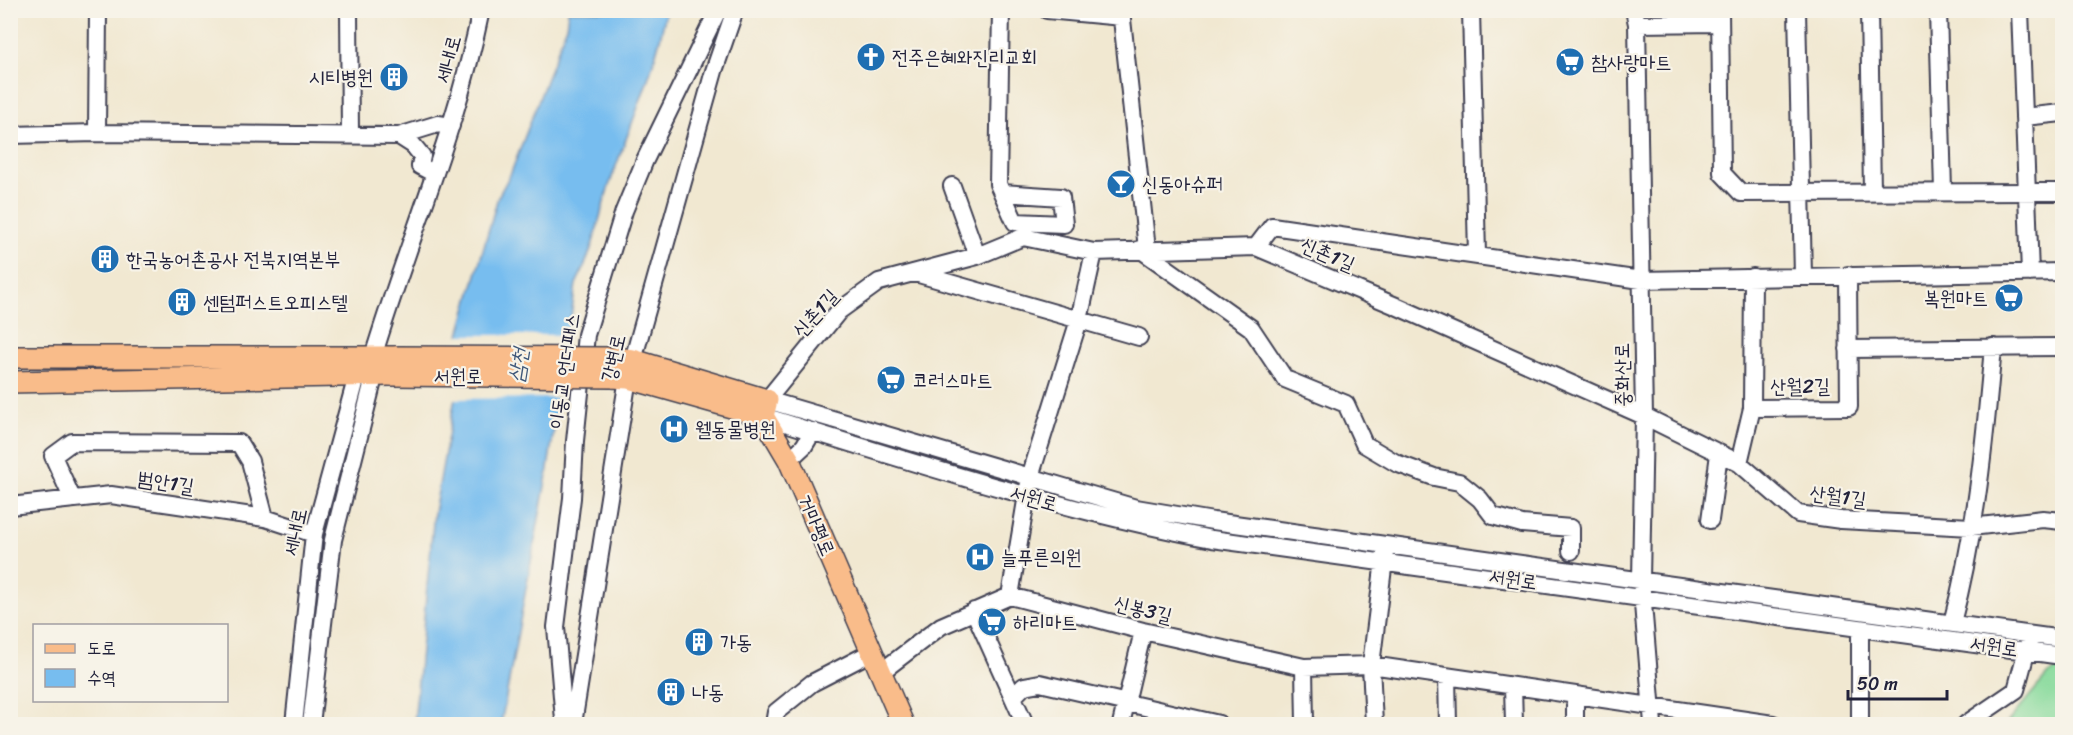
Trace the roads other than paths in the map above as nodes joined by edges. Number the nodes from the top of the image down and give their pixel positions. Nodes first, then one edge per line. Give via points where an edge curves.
1 (98, 10) edge
2 (349, 10) edge
3 (481, 10) edge
4 (718, 10) edge
5 (735, 10) edge
6 (1001, 10) edge
7 (1047, 10) edge
8 (1471, 10) edge
9 (1797, 10) edge
10 (1869, 10) edge
11 (1938, 10) edge
12 (2020, 10) edge
13 (1122, 13) edge
14 (1636, 17) edge
15 (1720, 17) edge
16 (2062, 114) edge
17 (2024, 117) junction
18 (451, 126) junction
19 (97, 133) junction
20 (10, 135) edge
21 (350, 135) junction
22 (399, 136) junction
23 (433, 173) junction
24 (952, 186) dead end
25 (1872, 191) junction
26 (1943, 191) junction
27 (2062, 192) edge
28 (1002, 193) junction
29 (1800, 193) junction
30 (2029, 193) junction
31 (1064, 224) junction
32 (1073, 246) junction
33 (1256, 247) junction
34 (1143, 249) junction
35 (1094, 252) junction
36 (1477, 255) junction
37 (977, 256) junction
38 (2062, 272) edge
39 (913, 273) junction
40 (2030, 273) junction
41 (1848, 275) junction
42 (1803, 276) junction
43 (1753, 278) junction
44 (1641, 280) junction
45 (1079, 320) junction
46 (1139, 338) dead end
47 (1994, 347) junction
48 (2062, 347) edge
49 (1848, 349) junction
50 (10, 357) edge
51 (378, 368) junction
52 (622, 368) junction
53 (10, 382) edge
54 (765, 408) junction
55 (1752, 408) junction
56 (1644, 416) junction
57 (813, 431) junction
58 (1719, 454) junction
59 (789, 460) junction
60 (1739, 463) junction
61 (1030, 477) junction
62 (1027, 496) junction
63 (72, 498) junction
64 (10, 506) edge
65 (2062, 512) edge
66 (265, 518) junction
67 (2043, 519) junction
68 (1710, 520) dead end
69 (2062, 521) edge
70 (1971, 527) junction
71 (314, 534) junction
72 (1571, 551) dead end
73 (1385, 553) junction
74 (1641, 588) junction
75 (1010, 596) junction
76 (974, 611) junction
77 (1952, 623) junction
78 (1143, 631) junction
79 (1860, 633) dead end
80 (2062, 639) edge
81 (2028, 643) junction
82 (872, 652) junction
83 (2062, 656) edge
84 (1371, 665) junction
85 (1304, 666) junction
86 (881, 672) junction
87 (1447, 676) junction
88 (1513, 686) junction
89 (1575, 695) junction
90 (1013, 697) junction
91 (1125, 703) junction
92 (1652, 706) junction
93 (1726, 721) edge
94 (294, 724) edge
95 (311, 724) edge
96 (568, 724) edge
97 (573, 724) edge
98 (774, 724) edge
99 (903, 724) edge
100 (1025, 724) edge
101 (1121, 724) edge
102 (1213, 724) edge
103 (1305, 724) edge
104 (1374, 724) edge
105 (1448, 724) edge
106 (1514, 724) edge
107 (1575, 724) edge
108 (1653, 724) edge
109 (1773, 724) edge
110 (1860, 724) edge
111 (1966, 724) edge

1 - 19 street
2 - 21 street
3 - 18 street, 세내로
4 - 96 street, 이동교 언더패스 via 624,211 586,335 556,627 564,720
5 - 52 street, 강변로
6 - 28 street via 998,184
7 - 13 street
8 - 36 street
9 - 29 street
10 - 25 street
11 - 26 street
12 - 17 street
13 - 34 street
14 - 15 street, 중화산로
14 - 44 street, 중화산로
15 - 29 street via 1722,173 1741,193
16 - 17 street
17 - 30 street
18 - 22 street via 438,124
18 - 23 street, 세내로
19 - 20 street
19 - 21 street
21 - 22 street
22 - 23 street via 422,156 420,166
23 - 51 street, 세내로
24 - 37 street
25 - 26 street
25 - 29 street
26 - 30 street
27 - 30 street
28 - 31 street via 1016,222
28 - 31 street via 1061,197
29 - 42 street
30 - 40 street
31 - 32 street
32 - 35 street, 신촌1길
32 - 37 street, 신촌1길 via 1023,237
33 - 34 street, 신촌1길
33 - 36 street via 1272,226
33 - 56 street, 신촌1길
34 - 35 street, 신촌1길
34 - 72 street via 1251,328 1285,379 1346,404 1364,444 1396,463 1459,482 1493,516 1522,524 1571,528
35 - 45 street, 서원로
36 - 44 street
37 - 39 street, 신촌1길
38 - 40 street
39 - 45 street
39 - 54 street, 신촌1길 via 879,282 839,311
40 - 41 street
41 - 42 street
41 - 49 street, 산월2길
42 - 43 street
43 - 44 street
43 - 55 street, 산월2길
44 - 56 street, 중화산로
45 - 46 street
45 - 61 street, 서원로
47 - 48 street
47 - 49 street
47 - 70 street
49 - 55 street, 산월2길 via 1849,407
50 - 51 main road, 서원로
51 - 52 main road, 서원로, bridge
51 - 53 main road, 서원로
51 - 71 street, 세내로
51 - 95 street, 세내로 via 333,540
52 - 54 main road, 서원로
52 - 97 street, 강변로
54 - 57 street, 서원로
54 - 59 main road, 거마평로
54 - 61 street, 서원로
55 - 60 street
56 - 58 street, 산월1길
56 - 74 street, 중화산로
57 - 59 street
57 - 62 street, 서원로
58 - 60 street, 산월1길
58 - 68 street
59 - 82 main road, 거마평로
60 - 70 street, 산월1길 via 1798,514
61 - 62 street
61 - 73 street, 서원로 via 1136,508
62 - 73 street, 서원로 via 1128,523 1212,539
62 - 75 street
63 - 64 street, 범안1길
63 - 66 street, 범안1길 via 111,495
63 - 66 street via 53,456 72,442 239,443 250,461
65 - 67 street, 산월1길
66 - 71 street, 범안1길
67 - 69 street, 산월1길
67 - 70 street, 산월1길
70 - 77 street, 서원로
71 - 94 street, 세내로
73 - 74 street, 서원로
73 - 84 street
74 - 77 street, 서원로
74 - 81 street, 서원로
74 - 92 street, 중화산로
75 - 76 street
75 - 78 street, 신봉3길
76 - 86 street via 941,626
76 - 90 street
77 - 81 street, 서원로
78 - 85 street, 신봉3길
78 - 91 street
79 - 110 street
80 - 81 street, 서원로
81 - 83 street, 서원로
81 - 111 street via 2016,690
82 - 86 main road, 거마평로
82 - 98 street via 812,683 776,712
84 - 85 street, 신봉3길
84 - 87 street, 신봉3길
84 - 104 street
85 - 103 street
86 - 99 main road, 거마평로
87 - 88 street, 신봉3길
87 - 105 street
88 - 89 street, 신봉3길
88 - 106 street
89 - 92 street, 신봉3길
89 - 107 street
90 - 91 street via 1024,686 1040,683
90 - 100 street
91 - 101 street
91 - 102 street
92 - 93 street, 신봉3길
92 - 108 street, 중화산로
93 - 109 street, 신봉3길

